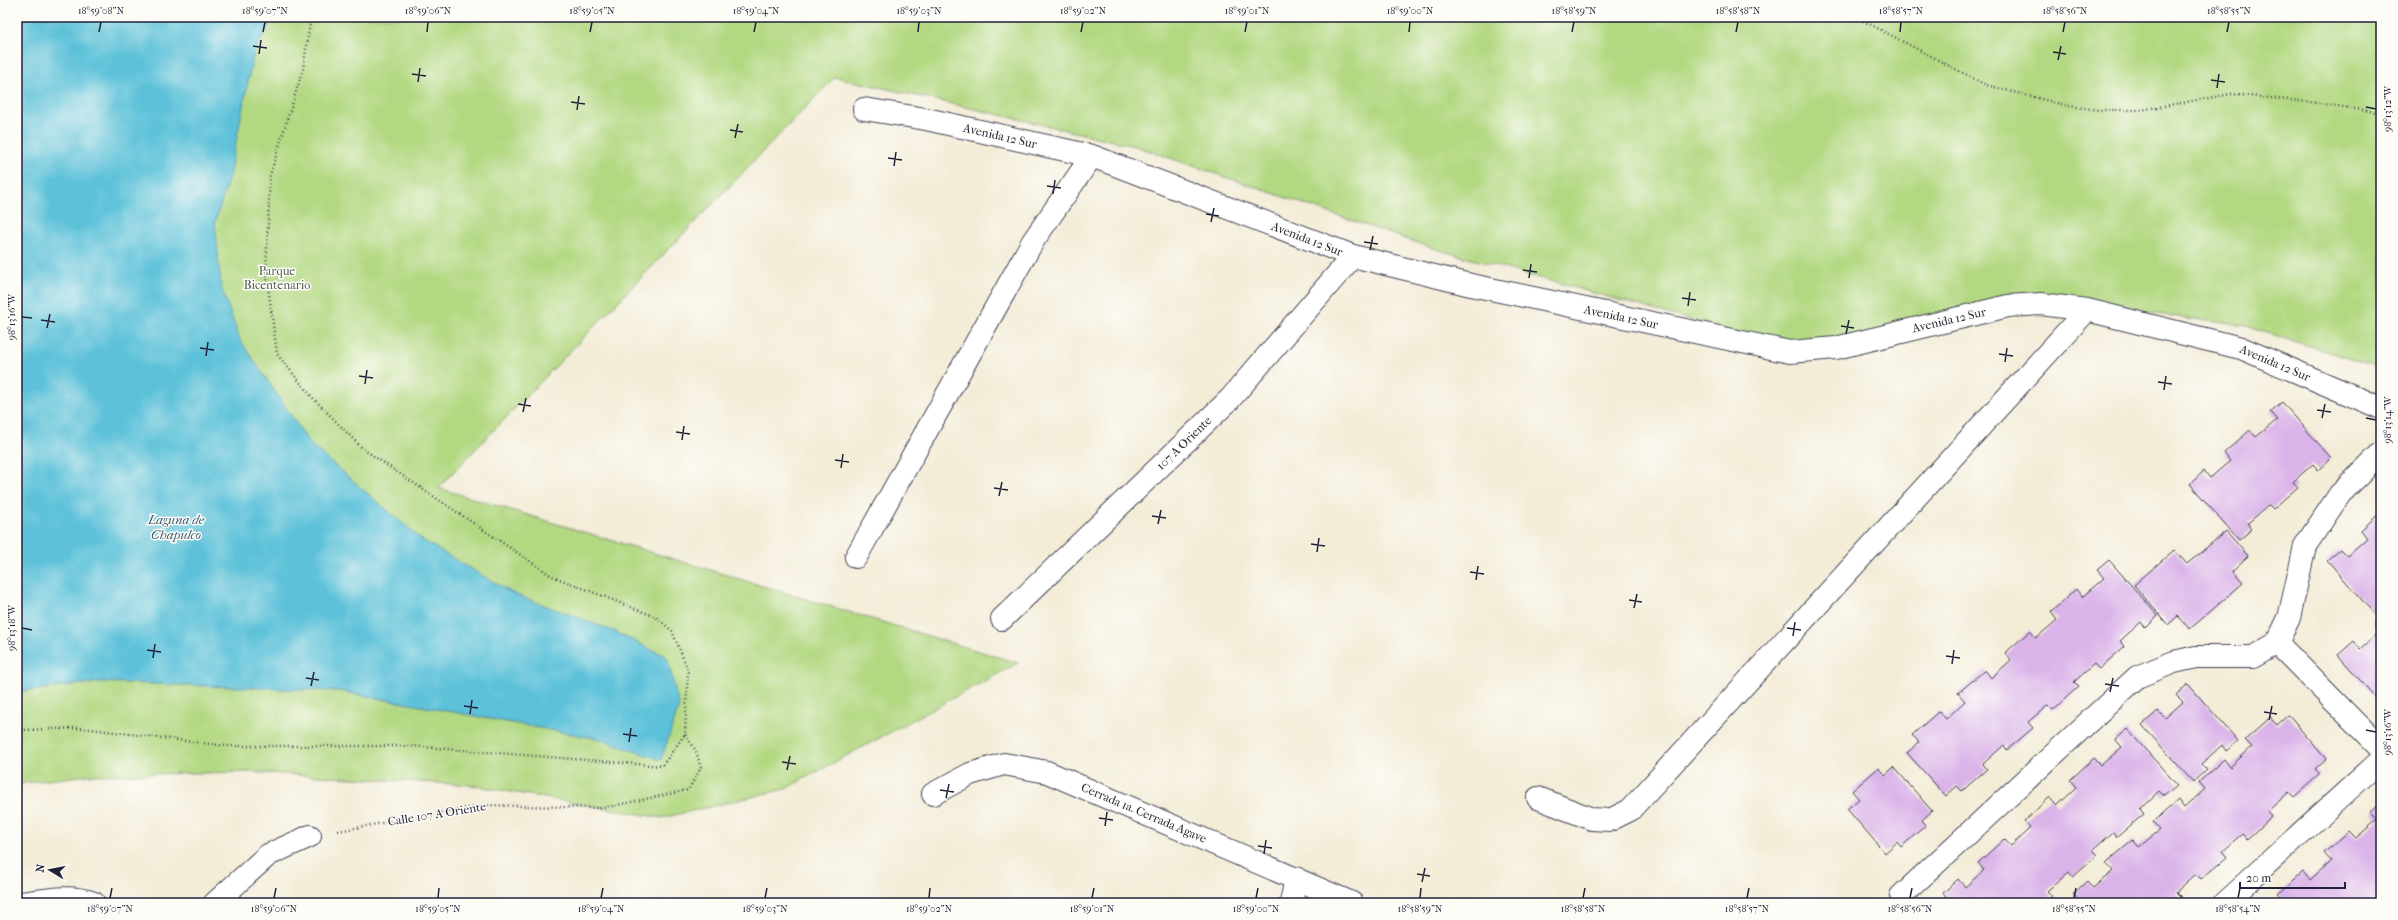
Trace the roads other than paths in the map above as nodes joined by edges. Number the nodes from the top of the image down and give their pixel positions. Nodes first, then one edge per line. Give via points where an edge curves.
1 (864, 109) dead end
2 (1092, 156) junction
3 (1353, 256) junction
4 (2087, 310) junction
5 (2381, 408) edge
6 (2381, 453) edge
7 (856, 557) dead end
8 (1002, 619) dead end
9 (2277, 643) junction
10 (2381, 749) edge
11 (2381, 760) edge
12 (933, 794) dead end
13 (1538, 798) dead end
14 (310, 836) road end
15 (1296, 878) junction
16 (1901, 896) dead end
17 (21, 903) edge
18 (94, 903) edge
19 (215, 903) edge
20 (1291, 903) edge
21 (1352, 903) edge
22 (2224, 903) edge

1 - 2 street, Avenida 12 Sur via 926,119
2 - 3 street, Avenida 12 Sur
2 - 7 street via 1033,241
3 - 4 street, Avenida 12 Sur via 1471,285 1790,352 1836,348 2008,306 2041,304
3 - 8 street, 107 A Oriente via 1230,399
4 - 5 street, Avenida 12 Sur via 2241,348
4 - 13 street via 1630,810 1610,820 1592,819
6 - 9 street via 2340,494 2305,546 2289,618
9 - 10 street
9 - 16 street via 2253,657 2196,657 2174,662 2137,677
11 - 22 street
12 - 15 street, Cerrada 1a. Cerrada Agave via 970,774 1004,764 1047,772
14 - 19 street via 268,855
15 - 20 street
15 - 21 street, Cerrada 1a. Cerrada Agave
17 - 18 street via 62,897 84,899

